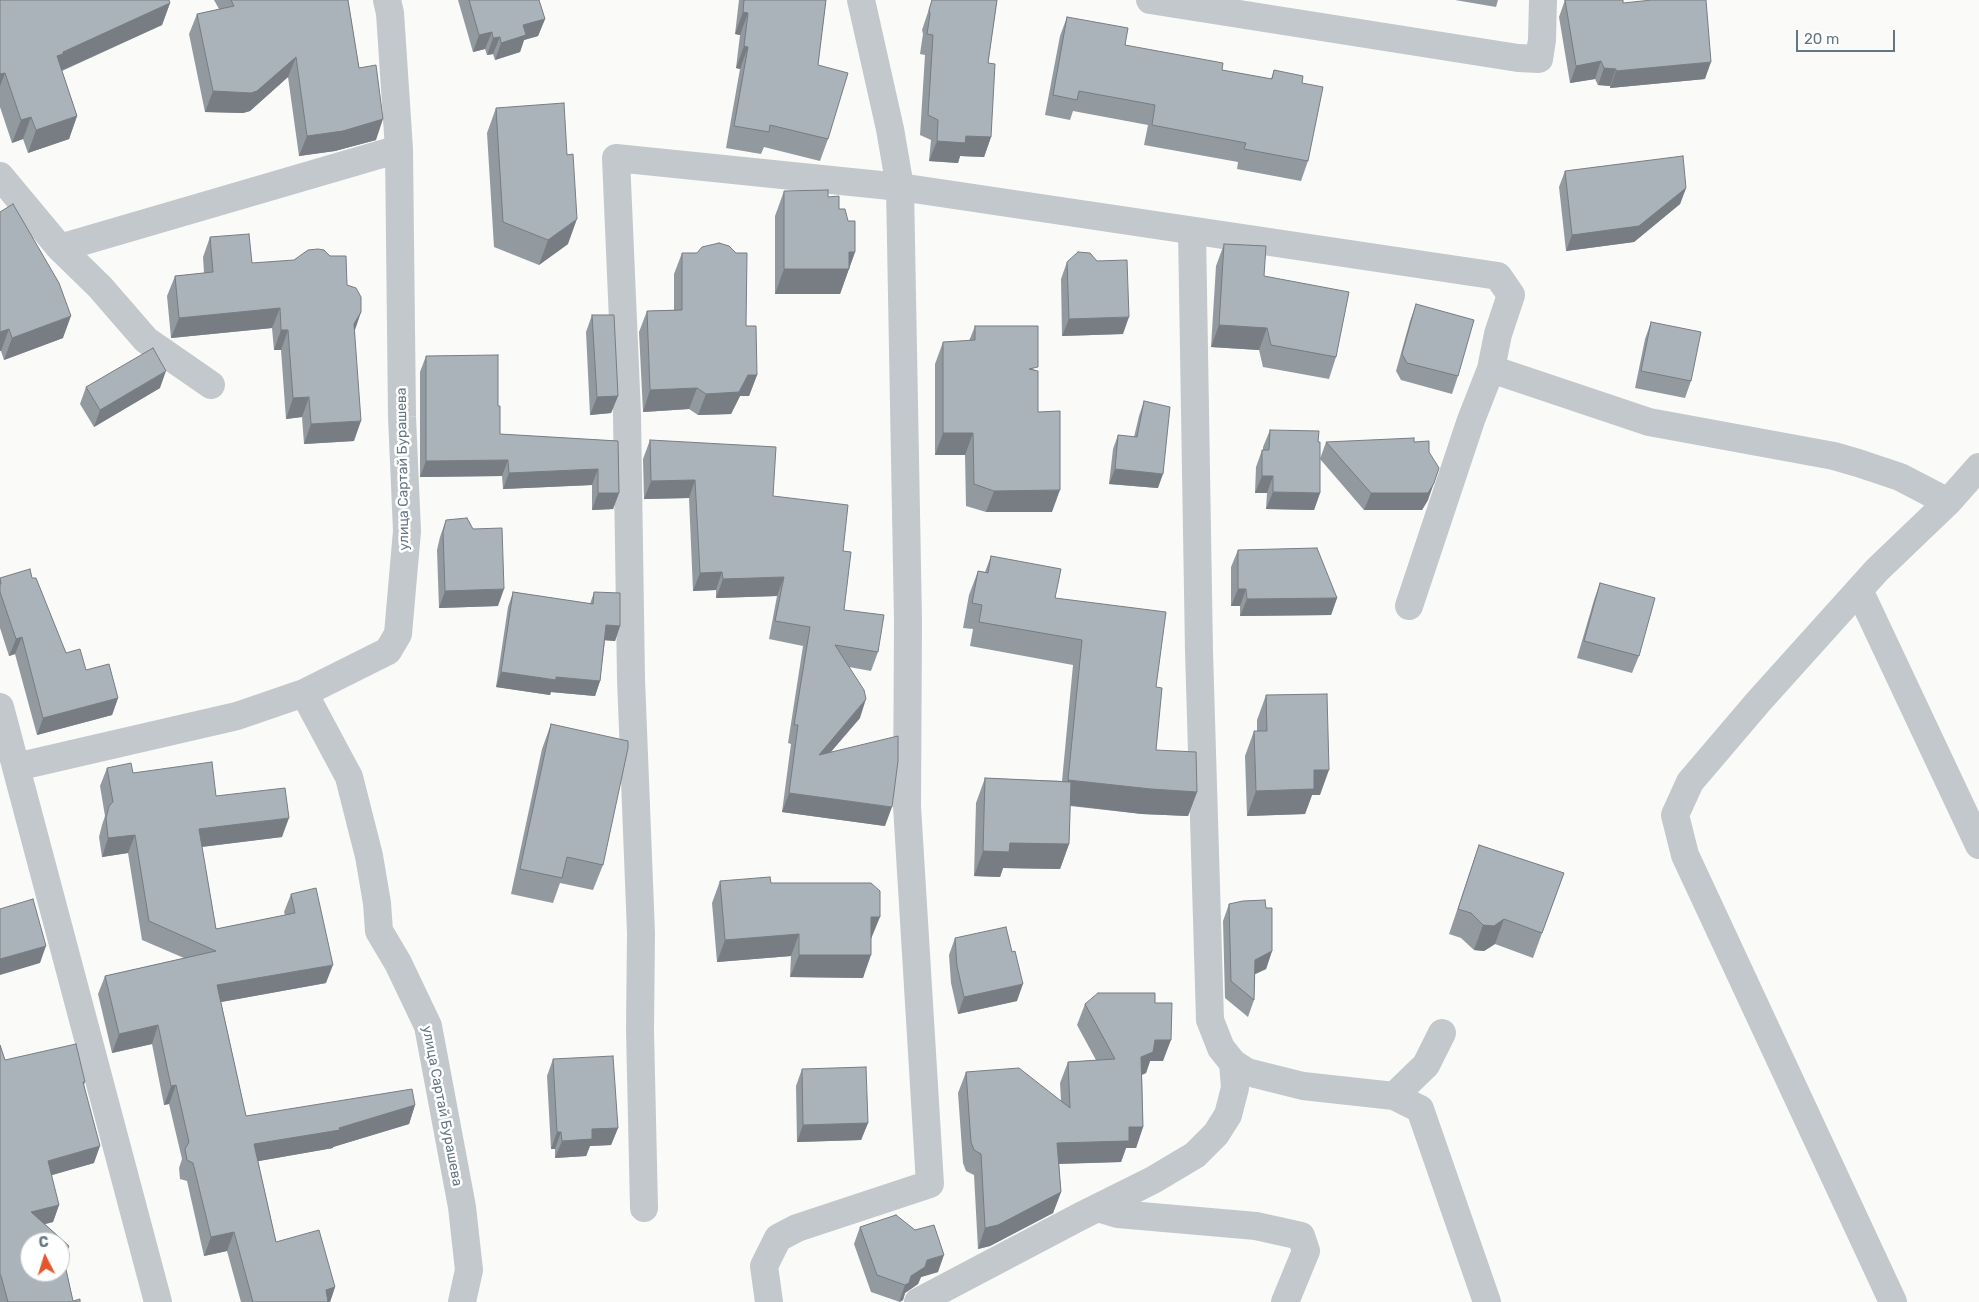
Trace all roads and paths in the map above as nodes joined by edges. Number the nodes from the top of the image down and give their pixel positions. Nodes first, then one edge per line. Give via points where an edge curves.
1 (387, 0) edge
2 (861, 0) edge
3 (1150, 0) edge
4 (1543, 0) edge
5 (399, 149) junction
6 (0, 176) edge
7 (900, 186) junction
8 (1192, 231) junction
9 (60, 248) junction
10 (1491, 369) junction
11 (210, 385) dead end
12 (1979, 467) edge
13 (1948, 502) junction
14 (1859, 590) junction
15 (1409, 606) dead end
16 (304, 693) junction
17 (0, 707) edge
18 (16, 767) junction
19 (1979, 845) edge
20 (1442, 1033) dead end
21 (1233, 1062) junction
22 (1394, 1096) junction
23 (644, 1208) dead end
24 (1098, 1208) junction
25 (158, 1302) edge
26 (462, 1302) edge
27 (768, 1302) edge
28 (918, 1302) edge
29 (1285, 1302) edge
30 (1487, 1302) edge
31 (1893, 1302) edge

1 - 5 street, улица Сартай Бурашева
2 - 7 street
3 - 4 street via 1539,59
5 - 9 street
5 - 16 street, улица Сартай Бурашева via 402,417 407,531 398,634 388,651
6 - 9 street
7 - 8 street
7 - 23 street via 616,158 627,414 631,678 641,933
7 - 27 street via 908,621 907,806 930,1184 797,1228 778,1238 764,1266
8 - 10 street via 1498,276 1511,295
8 - 21 street via 1199,651 1210,1020 1221,1048
9 - 11 street via 100,287 146,340
10 - 13 street via 1649,422 1834,456 1900,477
10 - 15 street
12 - 13 street
13 - 14 street
14 - 19 street
14 - 31 street via 1690,782 1675,815 1685,854
16 - 18 street via 237,716
16 - 26 street, улица Сартай Бурашева via 349,777 369,856 379,932 398,963 428,1026 462,1207 469,1270
17 - 18 street
18 - 25 street
20 - 22 street via 1426,1065
21 - 22 street via 1247,1072 1302,1086
21 - 24 street via 1235,1088 1228,1115 1216,1134 1195,1155
22 - 30 street via 1420,1109
24 - 28 street
24 - 29 street via 1118,1214 1256,1226 1301,1236 1306,1251

